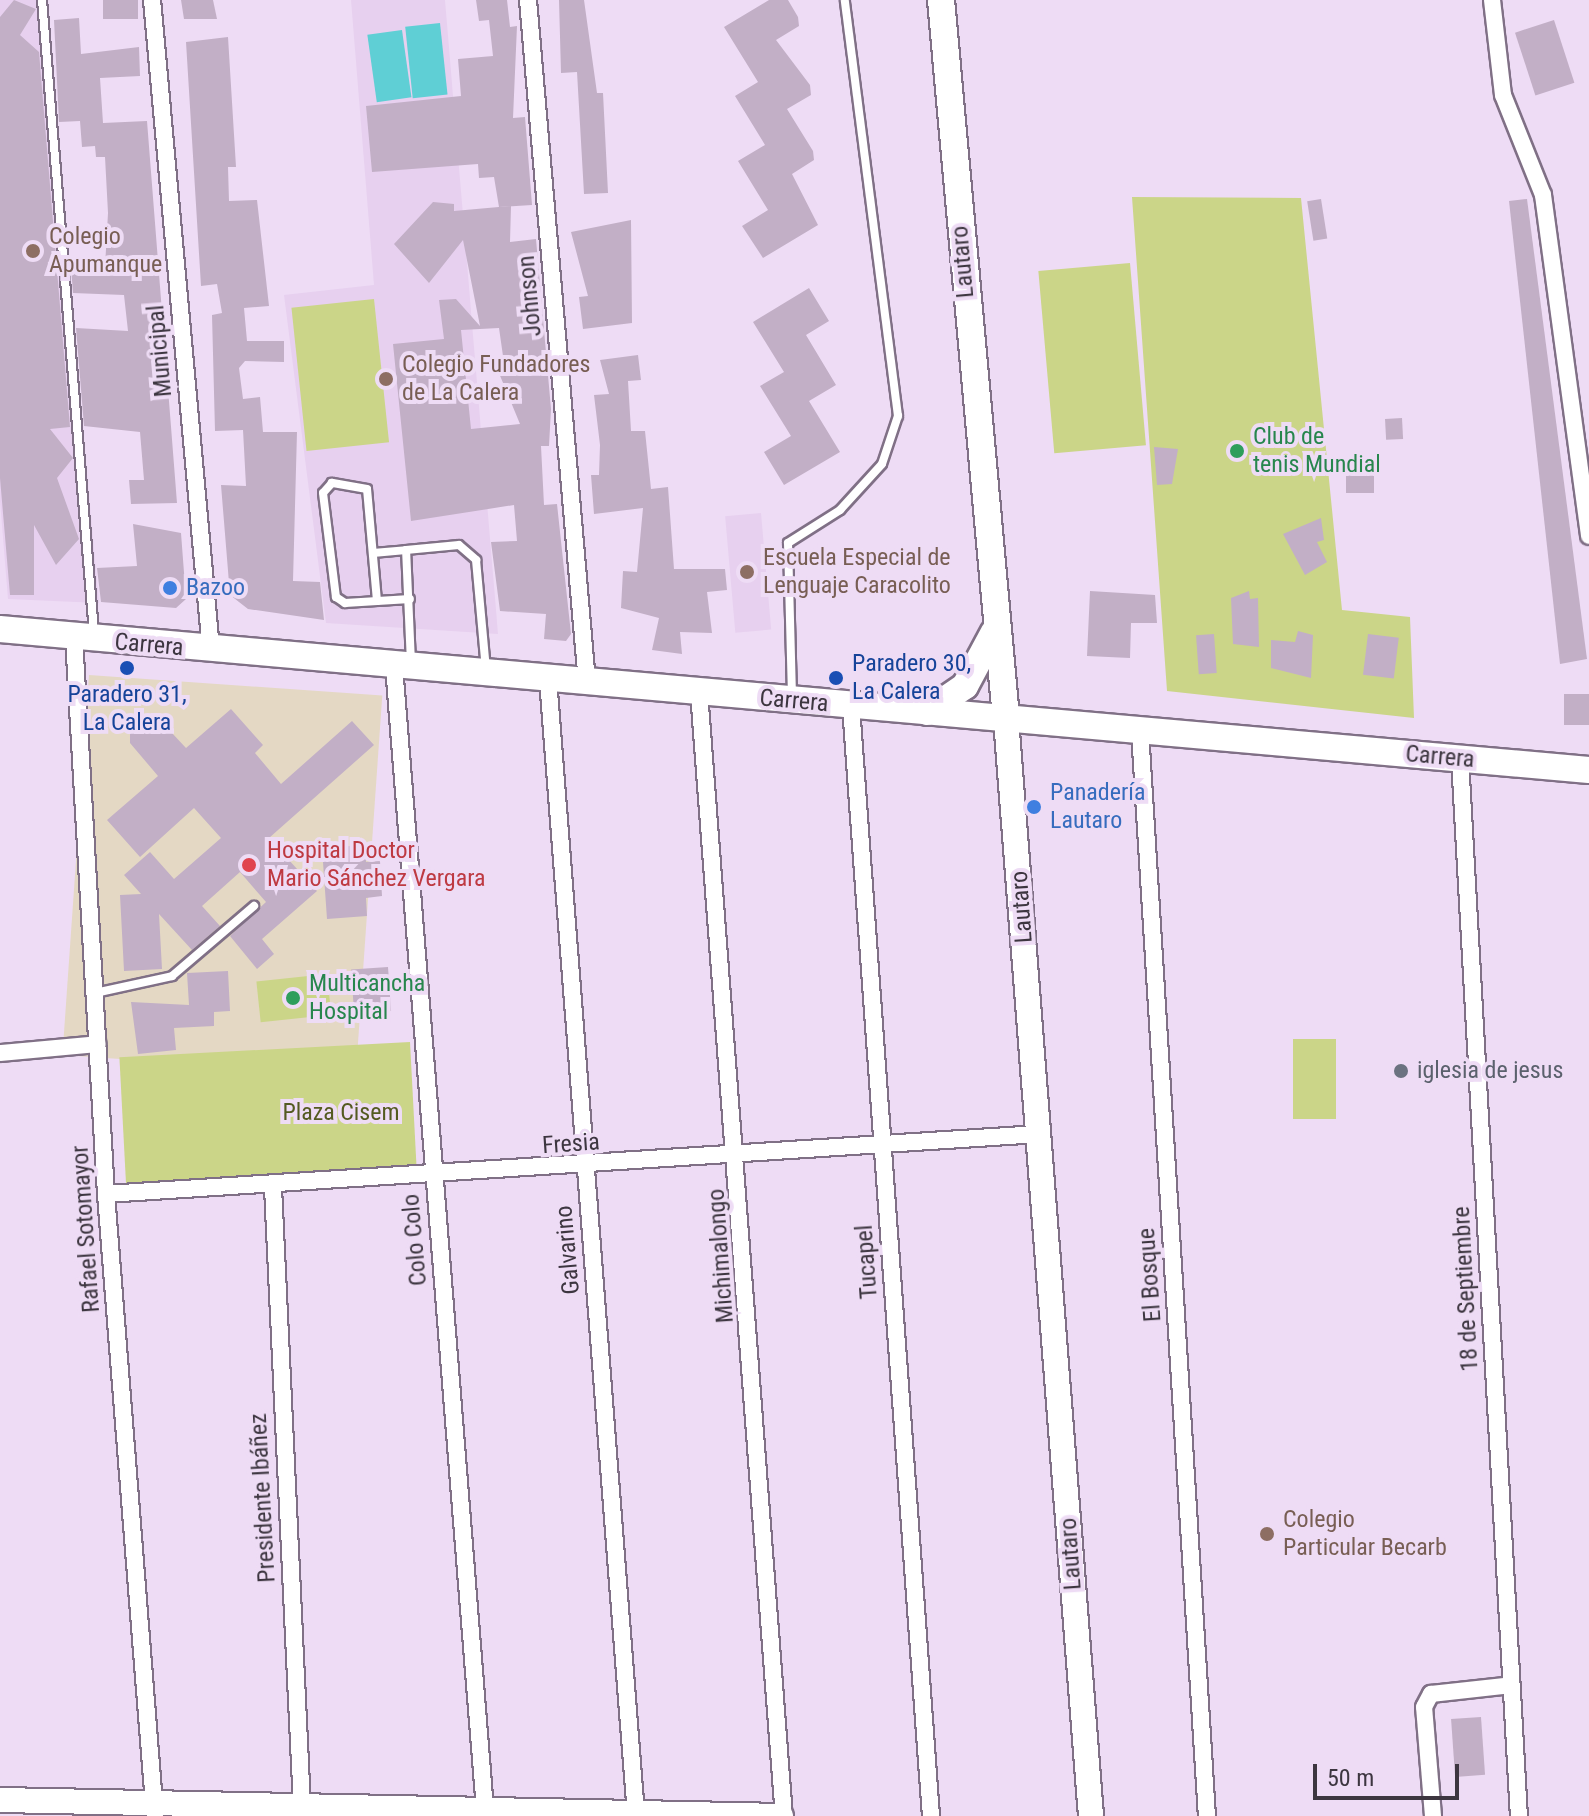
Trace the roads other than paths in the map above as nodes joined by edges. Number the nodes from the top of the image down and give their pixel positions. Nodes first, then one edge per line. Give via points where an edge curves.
1 (42, 0) edge
2 (152, 0) edge
3 (528, 0) edge
4 (845, 0) edge
5 (941, 0) edge
6 (1492, 0) edge
7 (1589, 536) edge
8 (406, 550) junction
9 (373, 553) junction
10 (410, 599) junction
11 (377, 601) junction
12 (0, 629) edge
13 (994, 632) junction
14 (84, 639) junction
15 (211, 650) junction
16 (402, 667) junction
17 (487, 674) junction
18 (548, 679) junction
19 (587, 683) junction
20 (699, 692) junction
21 (792, 701) junction
22 (851, 706) junction
23 (927, 712) junction
24 (1006, 719) junction
25 (1140, 731) junction
26 (1460, 759) junction
27 (1589, 770) edge
28 (254, 906) dead end
29 (95, 993) junction
30 (98, 1044) junction
31 (0, 1053) edge
32 (1039, 1134) junction
33 (884, 1144) junction
34 (738, 1155) junction
35 (585, 1167) junction
36 (434, 1177) junction
37 (273, 1187) junction
38 (106, 1194) junction
39 (1512, 1685) junction
40 (0, 1800) edge
41 (302, 1806) junction
42 (155, 1809) edge
43 (485, 1810) junction
44 (398, 1812) edge
45 (636, 1814) edge
46 (782, 1816) edge
47 (931, 1816) edge
48 (1091, 1816) edge
49 (1207, 1816) edge
50 (1433, 1816) edge
51 (1519, 1816) edge

1 - 14 lane
2 - 15 street, Municipal
3 - 19 street, Johnson
4 - 21 lane via 898,416 882,464 840,510 788,543
5 - 13 main road, Lautaro
6 - 7 street via 1503,95 1543,195
8 - 9 lane
8 - 10 lane
8 - 17 lane via 459,545 476,560
9 - 11 lane
9 - 11 lane via 367,489 332,483 323,493 336,597
10 - 11 lane
10 - 16 lane
12 - 14 main road, Carrera
13 - 23 main road via 965,686
13 - 24 main road, Lautaro
14 - 15 main road, Carrera
14 - 29 street, Rafael Sotomayor
15 - 16 main road, Carrera
16 - 17 main road, Carrera
16 - 36 street, Colo Colo
17 - 18 main road, Carrera
18 - 19 main road, Carrera
18 - 35 street, Galvarino
19 - 20 main road, Carrera
20 - 21 main road, Carrera
20 - 34 street, Michimalongo
21 - 22 main road, Carrera
22 - 23 main road, Carrera
22 - 33 street, Tucapel
23 - 24 main road, Carrera
24 - 25 main road, Carrera
24 - 32 street, Lautaro
25 - 26 main road, Carrera
25 - 49 street, El Bosque
26 - 27 main road, Carrera
26 - 39 street, 18 de Septiembre
28 - 29 lane via 172,976
29 - 30 street, Rafael Sotomayor
30 - 31 street
30 - 38 street, Rafael Sotomayor
32 - 33 street, Fresia
32 - 48 street, Lautaro
33 - 34 street, Fresia
33 - 47 street, Tucapel
34 - 35 street, Fresia
34 - 46 street, Michimalongo
35 - 36 street, Fresia
35 - 45 street, Galvarino
36 - 37 street, Fresia
36 - 43 street, Colo Colo
37 - 38 street, Fresia
37 - 41 street, Presidente Ibáñez
38 - 42 street, Rafael Sotomayor
39 - 50 street via 1431,1694 1424,1707
39 - 51 street, 18 de Septiembre
40 - 42 street
41 - 42 street
41 - 44 street
43 - 44 street
43 - 45 street
45 - 46 street

